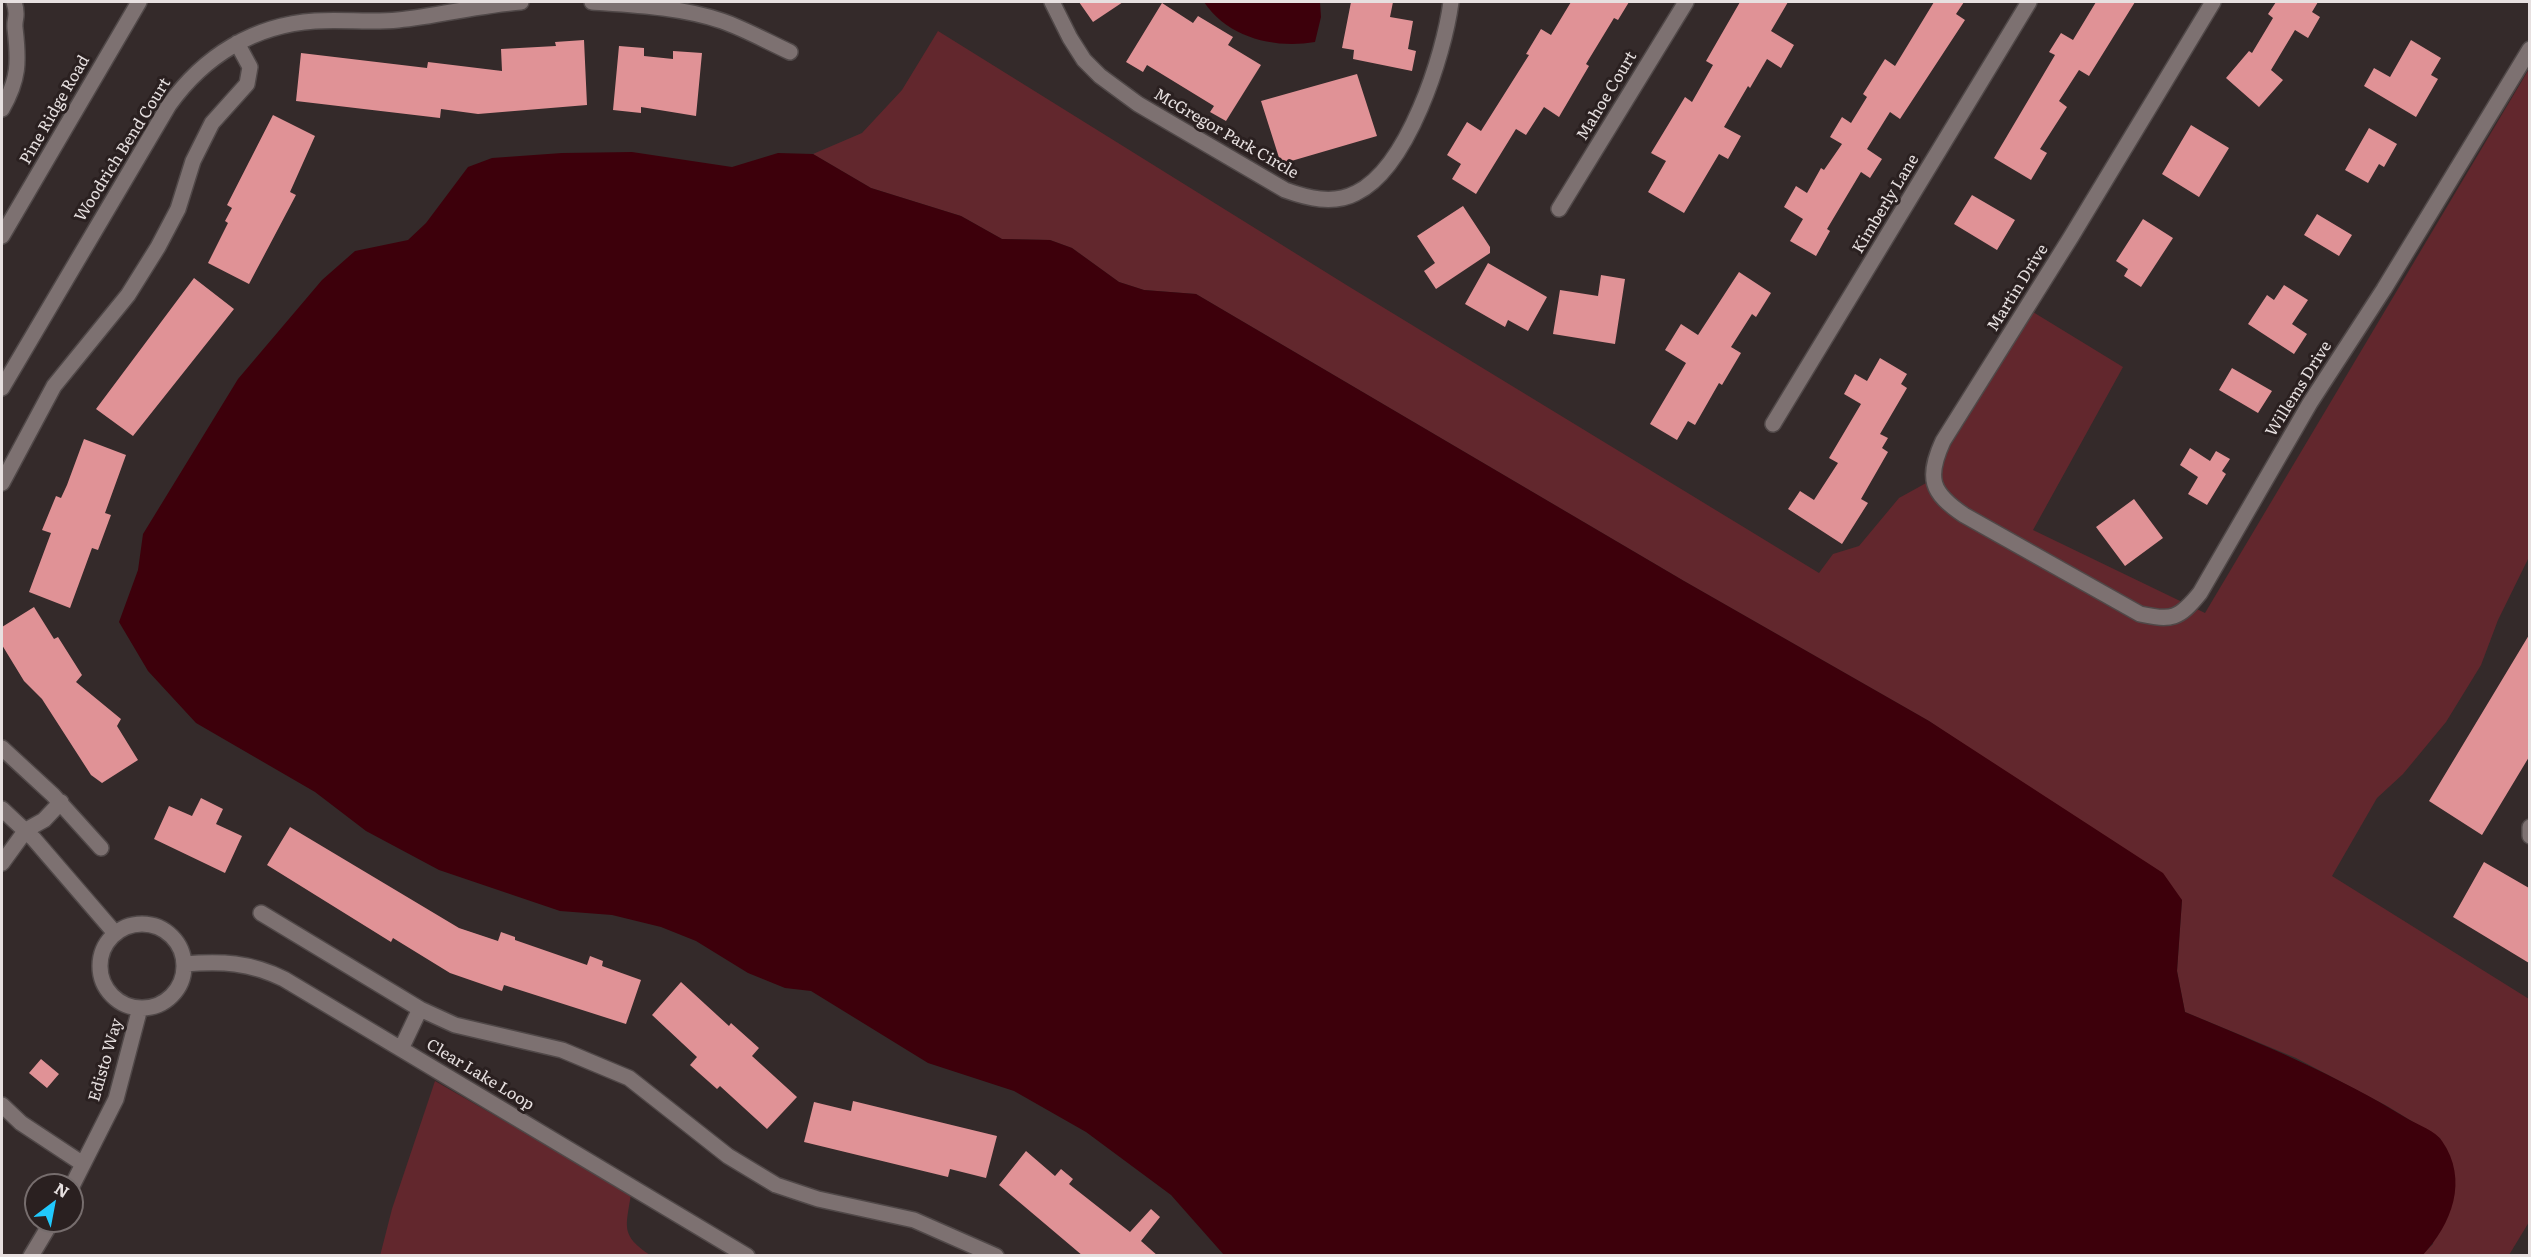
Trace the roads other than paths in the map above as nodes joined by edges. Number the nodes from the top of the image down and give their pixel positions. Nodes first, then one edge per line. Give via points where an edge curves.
1 (139, 2) edge
2 (521, 2) edge
3 (592, 2) edge
4 (1052, 2) edge
5 (1451, 2) edge
6 (1686, 2) edge
7 (2029, 2) edge
8 (2212, 2) edge
9 (2, 4) edge
10 (16, 9) edge
11 (9, 38) edge
12 (237, 42) junction
13 (2529, 49) edge
14 (790, 52) dead end
15 (2, 109) edge
16 (1559, 209) dead end
17 (2, 236) edge
18 (2, 387) edge
19 (1773, 424) dead end
20 (2, 483) edge
21 (2040, 558) joint
22 (2, 748) edge
23 (61, 802) junction
24 (2, 809) edge
25 (2529, 827) edge
26 (26, 830) junction
27 (2529, 836) edge
28 (101, 848) dead end
29 (2, 863) edge
30 (261, 913) dead end
31 (115, 933) junction
32 (184, 964) junction
33 (140, 1008) junction
34 (420, 1008) junction
35 (401, 1049) junction
36 (2, 1105) edge
37 (83, 1164) junction
38 (78, 1173) edge
39 (45, 1233) edge
40 (31, 1256) edge
41 (747, 1256) edge
42 (996, 1256) edge

1 - 17 street, Pine Ridge Road
2 - 12 street, Woodrich Bend Court via 400,20 298,22 270,28
3 - 14 street via 699,15
4 - 5 street, McGregor Park Circle via 1084,60 1119,90 1285,190 1307,198 1331,200 1355,194 1374,180 1396,152 1436,69
6 - 16 street, Mahoe Court
7 - 19 street, Kimberly Lane
8 - 21 street, Martin Drive via 1935,459 1932,483 1945,502
9 - 10 street
10 - 11 street
11 - 15 street via 19,55 17,75
12 - 18 street, Woodrich Bend Court via 204,65 169,105
12 - 20 street via 250,67 248,84 212,123 193,161 178,209 152,258 128,295 54,386
13 - 21 street, Willems Drive via 2186,611 2165,619 2139,614
22 - 23 street
23 - 26 street via 44,820
23 - 28 street
24 - 26 street
25 - 27 street
26 - 29 street
26 - 31 street
30 - 34 street
31 - 32 street via 140,924 165,931 175,940
31 - 33 street via 101,954 101,979 116,1000
32 - 33 street via 176,991 154,1007
32 - 35 street, Clear Lake Loop via 221,961 262,968
33 - 37 street, Edisto Way via 116,1099
34 - 35 street
34 - 42 street via 455,1024 562,1050 629,1078 728,1156 776,1185 818,1199 914,1220
35 - 41 street, Clear Lake Loop
36 - 37 street via 21,1123
37 - 38 street, Edisto Way
39 - 40 street

